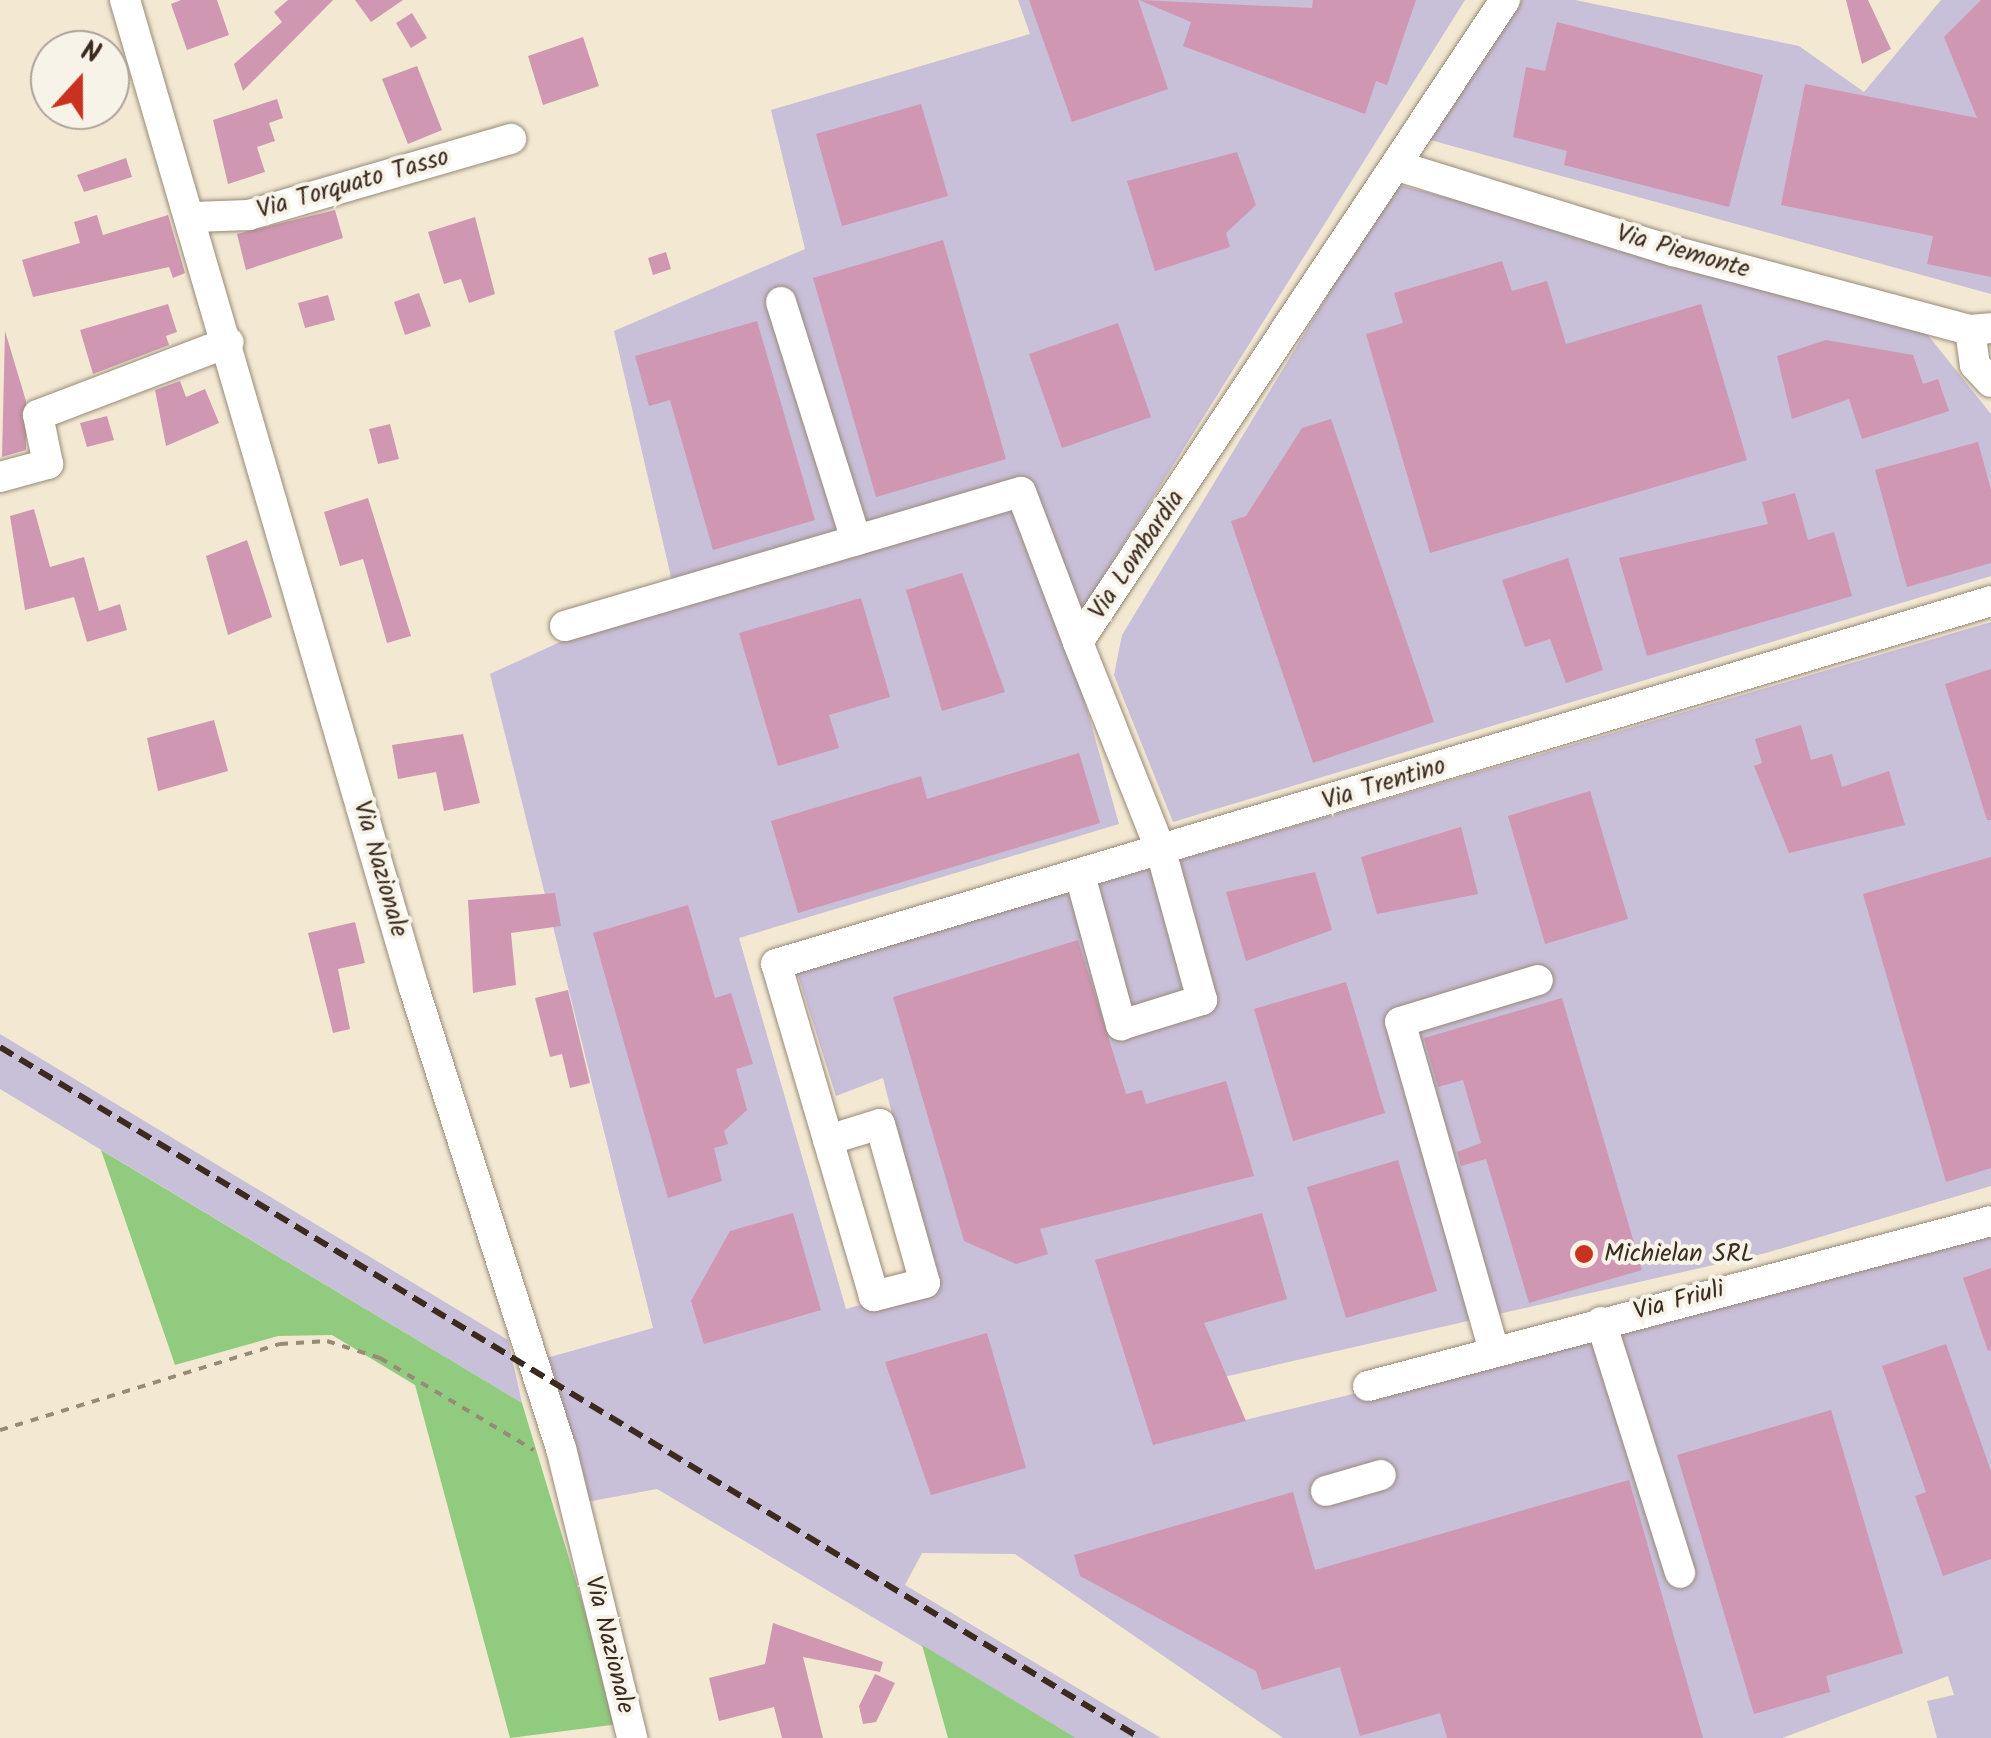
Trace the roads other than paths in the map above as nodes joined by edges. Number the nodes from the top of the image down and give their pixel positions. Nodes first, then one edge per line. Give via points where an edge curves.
1 (125, 0) edge
2 (1504, 0) edge
3 (510, 139) dead end
4 (1398, 166) junction
5 (193, 217) junction
6 (781, 302) dead end
7 (1980, 329) edge
8 (228, 342) junction
9 (1991, 382) edge
10 (0, 477) edge
11 (856, 540) junction
12 (1991, 601) edge
13 (565, 626) dead end
14 (1078, 642) junction
15 (1161, 850) junction
16 (1080, 875) junction
17 (1538, 980) dead end
18 (828, 1140) junction
19 (1991, 1221) edge
20 (1601, 1322) junction
21 (1494, 1352) junction
22 (1368, 1386) dead end
23 (1381, 1475) dead end
24 (1326, 1491) dead end
25 (1680, 1573) dead end
26 (632, 1738) edge

1 - 5 street, Via Nazionale
2 - 4 street, Via Lombardia
3 - 5 street, Via Torquato Tasso via 249,215
4 - 7 street, Via Piemonte
4 - 14 street, Via Lombardia
5 - 8 street, Via Nazionale
6 - 11 street
7 - 9 street, Via Piemonte via 1975,365
8 - 10 street via 38,416 48,464
8 - 26 street, Via Nazionale via 414,988 562,1448
11 - 13 street
11 - 14 street via 1021,492
12 - 15 street, Via Trentino
14 - 15 street, Via Lombardia
15 - 16 street, Via Trentino
15 - 16 street, Via Lombardia via 1202,1000 1186,1005 1121,1024
16 - 18 street, Via Trentino via 776,964
17 - 21 street via 1400,1022
18 - 18 street via 874,1296 925,1284 880,1124
19 - 20 street, Via Friuli
20 - 21 street, Via Friuli
20 - 25 street
21 - 22 street, Via Friuli
23 - 24 street

